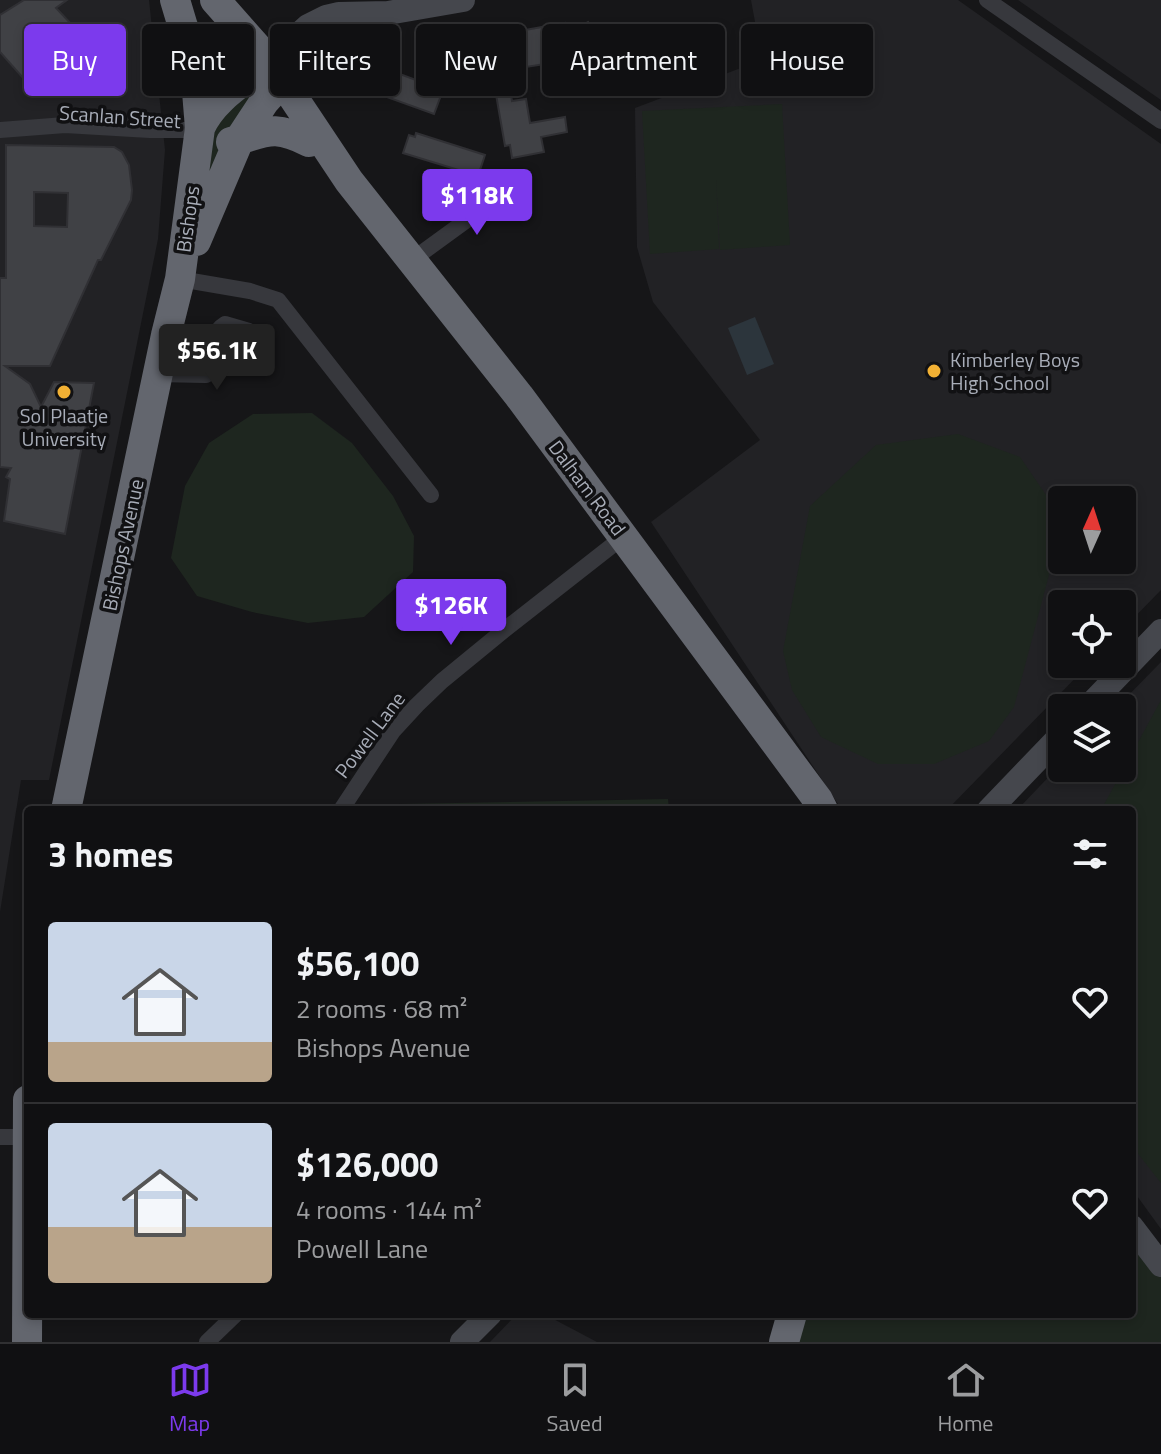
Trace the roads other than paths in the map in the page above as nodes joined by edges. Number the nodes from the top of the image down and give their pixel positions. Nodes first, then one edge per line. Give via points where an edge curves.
1 (175, 0) edge
2 (191, 0) edge
3 (215, 0) edge
4 (463, 0) edge
5 (987, 0) edge
6 (269, 78) junction
7 (1161, 121) edge
8 (0, 130) edge
9 (199, 134) junction
10 (239, 140) junction
11 (309, 142) junction
12 (349, 181) junction
13 (519, 182) dead end
14 (412, 260) junction
15 (180, 279) junction
16 (249, 331) dead end
17 (158, 374) junction
18 (431, 495) dead end
19 (623, 537) junction
20 (1161, 631) edge
21 (1100, 694) edge
22 (1048, 749) edge
23 (67, 806) edge
24 (344, 806) edge
25 (823, 806) edge
26 (993, 806) edge
27 (0, 1137) edge
28 (24, 1137) edge
29 (1136, 1232) edge
30 (1161, 1265) edge
31 (27, 1318) edge
32 (232, 1318) edge
33 (486, 1318) edge
34 (791, 1318) edge
35 (27, 1342) edge
36 (207, 1342) edge
37 (462, 1342) edge
38 (784, 1342) edge

1 - 9 highway, Bishops via 195,67
2 - 6 highway
3 - 6 highway
4 - 6 street via 326,17 308,26
5 - 7 street
6 - 9 highway via 217,103
6 - 10 highway, Bishops
6 - 11 highway, Dalham Road
6 - 12 highway, Dalham Road
8 - 9 street, Scanlan Street via 39,128 94,138
9 - 10 highway via 229,143
9 - 15 highway, Bishops
10 - 11 highway via 270,130
10 - 15 highway, Bishops
11 - 12 highway, Dalham Road
12 - 14 highway, Dalham Road
13 - 14 street
14 - 19 highway, Dalham Road
15 - 17 highway, Bishops Avenue
15 - 18 street via 278,300
16 - 17 street via 225,324 219,328 206,375
17 - 23 highway, Bishops Avenue
19 - 24 street, Powell Lane via 417,705 393,731
19 - 25 highway, Dalham Road
20 - 21 street
22 - 26 street
27 - 28 street
29 - 30 street
31 - 35 highway
32 - 36 street
33 - 37 street
34 - 38 highway

